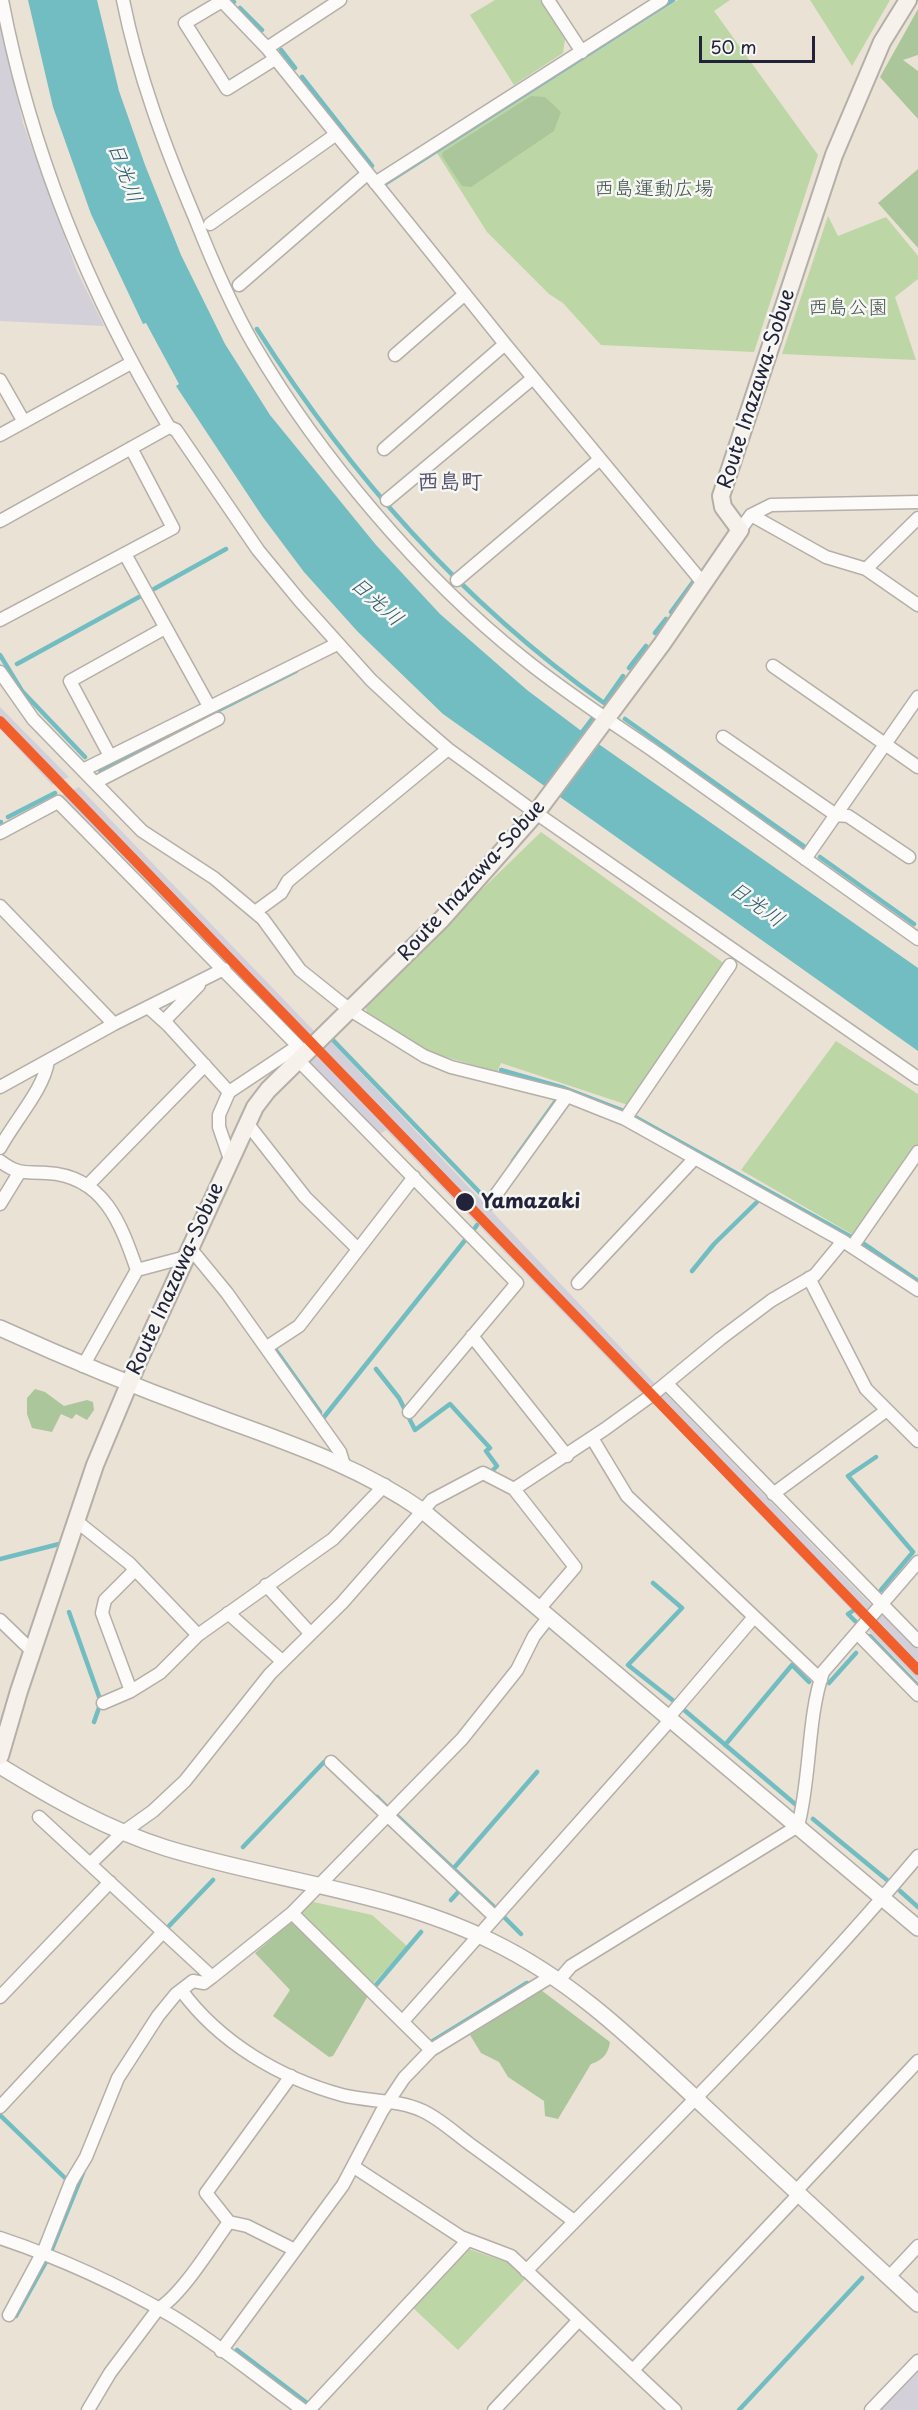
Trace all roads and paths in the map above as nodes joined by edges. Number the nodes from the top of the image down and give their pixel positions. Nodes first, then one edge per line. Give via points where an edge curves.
1 (2, 0) edge
2 (123, 0) edge
3 (340, 0) edge
4 (548, 0) edge
5 (662, 0) edge
6 (908, 0) edge
7 (221, 1) edge
8 (267, 48) junction
9 (582, 52) junction
10 (276, 59) junction
11 (335, 135) junction
12 (371, 179) junction
13 (210, 224) dead end
14 (239, 285) dead end
15 (465, 294) junction
16 (505, 344) junction
17 (395, 355) dead end
18 (131, 363) junction
19 (533, 378) junction
20 (0, 380) edge
21 (24, 422) junction
22 (169, 427) junction
23 (0, 435) edge
24 (132, 448) junction
25 (384, 449) dead end
26 (600, 459) junction
27 (387, 500) dead end
28 (918, 502) edge
29 (751, 515) junction
30 (918, 518) edge
31 (0, 521) edge
32 (740, 530) junction
33 (125, 554) junction
34 (866, 569) junction
35 (457, 580) dead end
36 (703, 583) junction
37 (918, 605) edge
38 (0, 620) edge
39 (165, 628) junction
40 (337, 644) junction
41 (773, 666) dead end
42 (0, 672) edge
43 (918, 697) edge
44 (209, 706) junction
45 (218, 718) dead end
46 (605, 720) junction
47 (723, 737) dead end
48 (885, 744) junction
49 (448, 749) junction
50 (110, 756) junction
51 (918, 767) edge
52 (85, 769) junction
53 (96, 782) junction
54 (537, 812) junction
55 (836, 815) junction
56 (0, 832) edge
57 (909, 857) dead end
58 (805, 859) junction
59 (0, 906) edge
60 (255, 912) junction
61 (917, 936) edge
62 (730, 965) dead end
63 (224, 969) junction
64 (207, 977) junction
65 (148, 1007) junction
66 (350, 1010) junction
67 (164, 1021) junction
68 (114, 1024) junction
69 (300, 1053) junction
70 (48, 1061) junction
71 (205, 1065) junction
72 (918, 1078) edge
73 (0, 1087) edge
74 (229, 1092) junction
75 (567, 1096) junction
76 (625, 1119) junction
77 (248, 1123) junction
78 (0, 1148) edge
79 (918, 1152) edge
80 (694, 1158) junction
81 (230, 1159) junction
82 (0, 1161) edge
83 (19, 1173) junction
84 (414, 1177) junction
85 (89, 1184) junction
86 (490, 1203) dead end
87 (0, 1204) edge
88 (848, 1244) junction
89 (358, 1249) junction
90 (188, 1252) junction
91 (137, 1270) junction
92 (809, 1278) junction
93 (578, 1283) dead end
94 (918, 1290) edge
95 (0, 1328) edge
96 (472, 1336) junction
97 (267, 1347) junction
98 (83, 1366) junction
99 (128, 1384) junction
100 (667, 1384) junction
101 (887, 1410) junction
102 (409, 1412) dead end
103 (592, 1438) junction
104 (918, 1442) edge
105 (567, 1456) junction
106 (344, 1465) junction
107 (385, 1485) junction
108 (514, 1489) junction
109 (773, 1494) junction
110 (423, 1511) junction
111 (75, 1520) junction
112 (918, 1562) edge
113 (135, 1570) junction
114 (267, 1585) junction
115 (882, 1604) junction
116 (228, 1613) junction
117 (544, 1613) junction
118 (753, 1617) junction
119 (0, 1620) edge
120 (310, 1633) junction
121 (857, 1633) junction
122 (198, 1635) junction
123 (918, 1641) edge
124 (32, 1651) junction
125 (282, 1661) junction
126 (820, 1680) junction
127 (130, 1691) junction
128 (918, 1695) edge
129 (103, 1703) dead end
130 (670, 1719) junction
131 (0, 1756) edge
132 (331, 1762) dead end
133 (0, 1766) edge
134 (387, 1815) junction
135 (39, 1817) dead end
136 (798, 1826) junction
137 (122, 1833) junction
138 (918, 1856) edge
139 (90, 1864) junction
140 (110, 1882) junction
141 (318, 1886) junction
142 (883, 1898) junction
143 (292, 1913) junction
144 (495, 1917) junction
145 (918, 1928) edge
146 (163, 1932) junction
147 (479, 1935) junction
148 (212, 1977) junction
149 (556, 1978) junction
150 (181, 1990) junction
151 (0, 1997) edge
152 (404, 2021) junction
153 (431, 2050) junction
154 (918, 2061) edge
155 (291, 2076) junction
156 (695, 2098) junction
157 (389, 2102) junction
158 (0, 2107) edge
159 (354, 2167) junction
160 (798, 2193) junction
161 (574, 2221) junction
162 (229, 2222) junction
163 (0, 2238) edge
164 (468, 2240) junction
165 (918, 2246) edge
166 (295, 2250) junction
167 (42, 2252) junction
168 (526, 2271) junction
169 (889, 2277) junction
170 (918, 2304) edge
171 (158, 2309) junction
172 (9, 2315) dead end
173 (579, 2320) junction
174 (220, 2351) junction
175 (918, 2361) edge
176 (633, 2370) junction
177 (88, 2410) edge
178 (303, 2410) edge
179 (309, 2410) edge
180 (494, 2410) edge
181 (675, 2410) edge
182 (871, 2410) edge

1 - 18 street via 11,51 55,194
2 - 46 street via 131,41 167,150 216,270 280,387 367,500 456,598 523,658
3 - 8 street
4 - 9 street
5 - 9 street
6 - 32 main road, Route Inazawa-Sobue via 882,42 834,155 721,496 723,507
7 - 8 street
7 - 10 street via 185,23 228,89
8 - 10 street
9 - 12 street
10 - 11 street
11 - 12 street
11 - 13 street
12 - 14 street
12 - 15 street
15 - 16 street
15 - 17 street
16 - 19 street
16 - 25 street
18 - 21 street
18 - 22 street
19 - 26 street
19 - 27 street
20 - 21 street
21 - 23 street
22 - 24 street
22 - 40 street via 176,430 258,550
24 - 31 street
24 - 33 street via 173,528
26 - 35 street
26 - 36 street
28 - 29 street via 771,505
29 - 32 street
29 - 34 street via 819,553
30 - 34 street
32 - 36 main road, Route Inazawa-Sobue
33 - 38 street
33 - 39 street
34 - 37 street
36 - 46 main road, Route Inazawa-Sobue
39 - 44 street
39 - 50 street via 70,681
40 - 44 street via 217,706
40 - 49 street
41 - 48 street
42 - 52 street via 33,719
43 - 48 street
44 - 50 street
45 - 53 street
46 - 54 main road, Route Inazawa-Sobue
46 - 58 street
47 - 55 street
48 - 51 street
48 - 55 street
49 - 54 street
49 - 60 street
50 - 52 street
52 - 53 street
53 - 60 street via 142,831 214,878
54 - 66 main road, Route Inazawa-Sobue via 464,896
54 - 72 street
55 - 57 street via 848,816
55 - 58 street
56 - 63 street via 58,802
58 - 61 street
59 - 68 street
60 - 66 street via 300,970
62 - 76 street
63 - 64 street
63 - 69 street
64 - 65 street
64 - 67 street
65 - 67 street
65 - 68 street
66 - 69 main road, Route Inazawa-Sobue
66 - 75 street via 433,1060
67 - 71 street
68 - 70 street
69 - 74 street
69 - 77 main road, Route Inazawa-Sobue via 268,1090
69 - 84 street
70 - 73 street
70 - 78 street via 46,1077
71 - 74 street
71 - 85 street
74 - 81 street via 219,1115 219,1127
75 - 76 street
75 - 86 street
76 - 80 street
77 - 81 main road, Route Inazawa-Sobue
77 - 89 street via 305,1197
79 - 88 street
80 - 88 street
80 - 93 street
81 - 90 main road, Route Inazawa-Sobue
82 - 83 street
83 - 85 street via 63,1175
83 - 87 street
84 - 89 street
84 - 96 street via 517,1283
85 - 91 street via 123,1228
88 - 92 street
88 - 94 street
89 - 97 street via 299,1326
90 - 91 street
90 - 97 street via 227,1293
90 - 99 main road, Route Inazawa-Sobue
91 - 98 street
92 - 100 street via 720,1338
92 - 101 street via 866,1389
95 - 98 street
96 - 102 street
96 - 105 street
97 - 106 street via 340,1452
98 - 99 street
99 - 106 street
99 - 111 main road, Route Inazawa-Sobue
100 - 103 street
100 - 109 street
101 - 104 street
101 - 109 street
103 - 105 street
103 - 118 street via 627,1496
105 - 108 street
106 - 107 street
107 - 110 street
107 - 114 street via 333,1539
108 - 110 street via 483,1473 432,1500
108 - 117 street via 575,1567
109 - 115 street
110 - 117 street
110 - 120 street
111 - 113 street
111 - 124 main road, Route Inazawa-Sobue
112 - 115 street
113 - 122 street
113 - 127 street via 105,1600 102,1613
114 - 116 street
114 - 120 street
115 - 121 street
115 - 123 street
116 - 122 street
116 - 125 street
117 - 130 street
117 - 134 street via 517,1670 462,1739
118 - 126 street
118 - 130 street
119 - 124 street
120 - 125 street
121 - 126 street
121 - 128 street
122 - 127 street via 160,1673
124 - 131 main road, Route Inazawa-Sobue
125 - 137 street via 185,1781
126 - 136 street via 806,1795
127 - 129 street
130 - 136 street
130 - 144 street
132 - 134 street
133 - 137 street via 53,1799
134 - 141 street
134 - 144 street
135 - 139 street
136 - 142 street
136 - 149 street
137 - 139 street
137 - 141 street
138 - 142 street
139 - 140 street
140 - 146 street
140 - 151 street
141 - 143 street
141 - 147 street via 392,1903
142 - 145 street
142 - 156 street
143 - 148 street
143 - 152 street
144 - 147 street
146 - 148 street
146 - 158 street
147 - 149 street
147 - 152 street
148 - 150 street via 204,1983 193,1981
149 - 153 street
149 - 156 street via 609,2017
150 - 155 street via 218,2031 254,2057
150 - 167 street via 158,2016 118,2078
152 - 153 street
153 - 157 street via 404,2078
154 - 160 street
155 - 157 street via 343,2095
155 - 162 street via 207,2193
156 - 160 street
156 - 161 street
157 - 159 street
157 - 161 street via 423,2111
159 - 164 street
159 - 166 street
160 - 169 street
160 - 176 street
161 - 168 street
162 - 166 street via 247,2226
162 - 171 street via 196,2268
163 - 167 street
164 - 168 street via 511,2256
164 - 179 street
165 - 169 street
166 - 174 street
167 - 171 street
167 - 172 street
168 - 173 street
169 - 170 street
171 - 174 street
171 - 177 street
173 - 176 street
173 - 180 street
174 - 178 street
175 - 182 street
176 - 181 street

